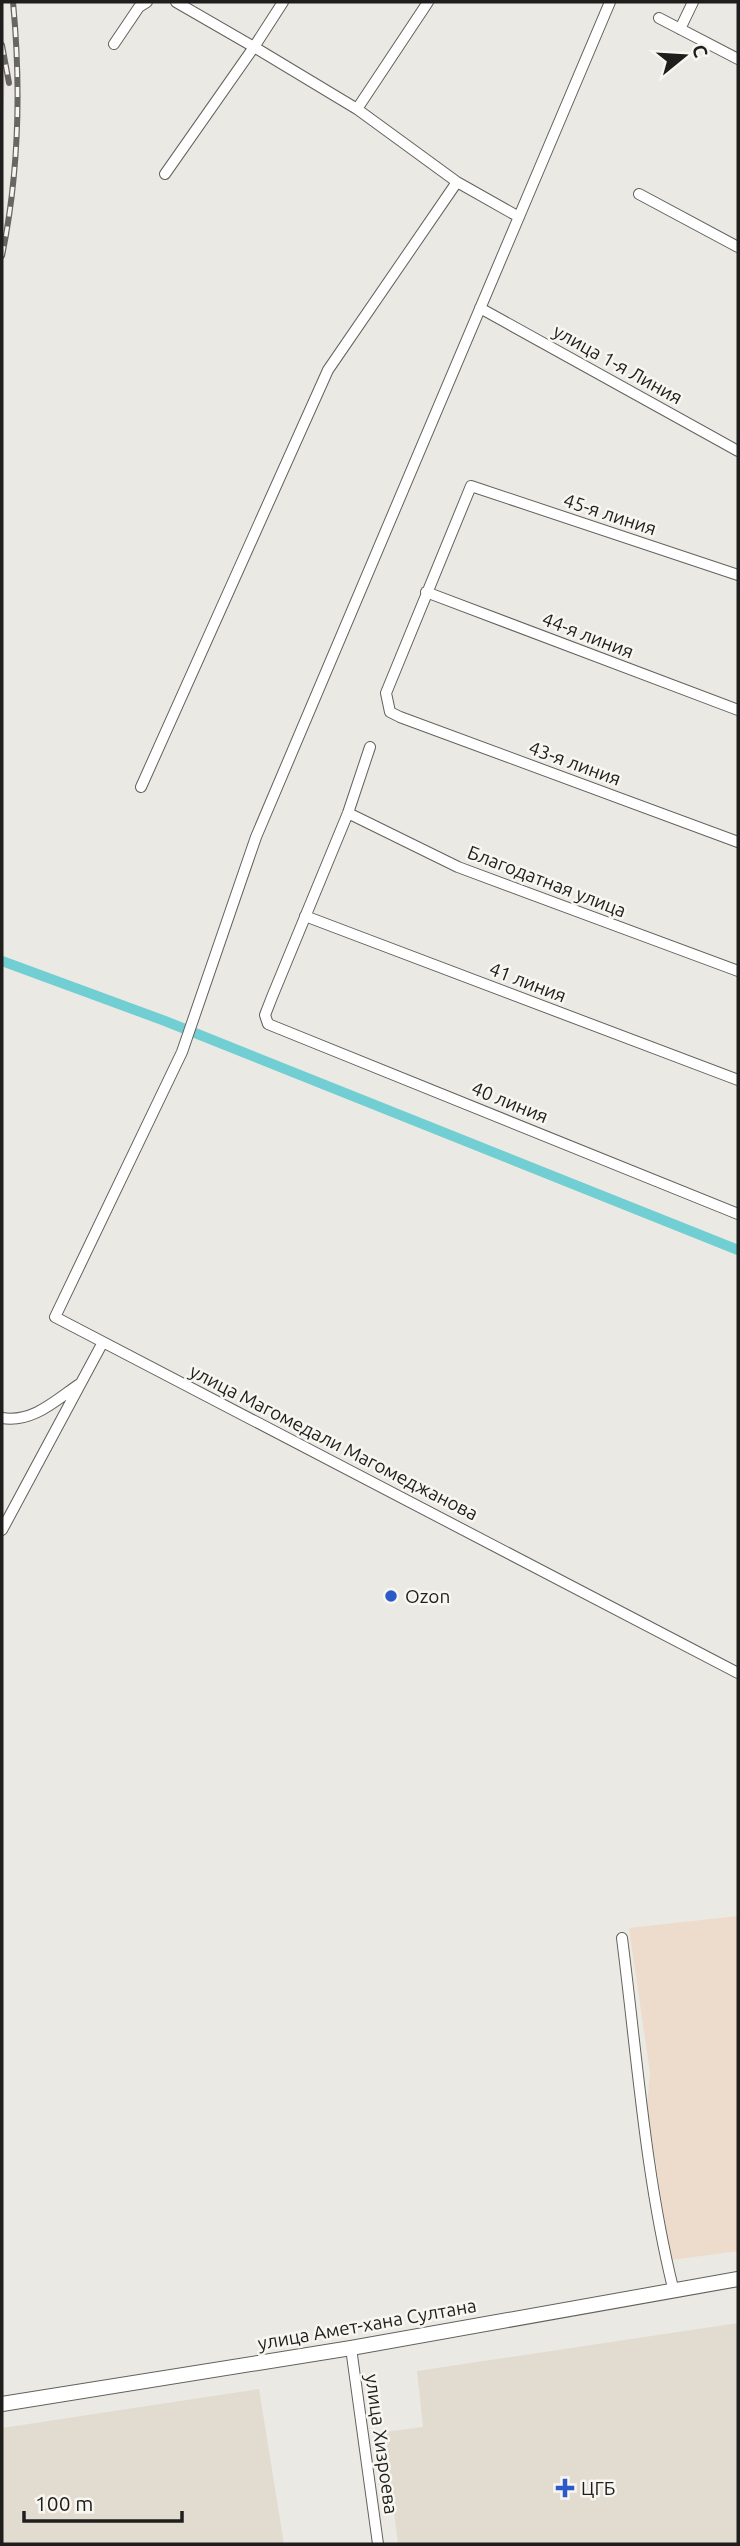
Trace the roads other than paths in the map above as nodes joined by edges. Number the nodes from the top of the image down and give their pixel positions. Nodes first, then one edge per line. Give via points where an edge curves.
1 (147, 2) edge
2 (176, 2) edge
3 (283, 2) edge
4 (428, 2) edge
5 (610, 2) edge
6 (693, 2) edge
7 (659, 18) dead end
8 (680, 29) junction
9 (114, 44) dead end
10 (254, 47) junction
11 (738, 60) edge
12 (357, 109) junction
13 (165, 174) dead end
14 (457, 182) junction
15 (639, 194) dead end
16 (519, 217) junction
17 (738, 247) edge
18 (480, 308) junction
19 (738, 451) edge
20 (738, 575) edge
21 (426, 592) junction
22 (738, 710) edge
23 (370, 747) dead end
24 (141, 787) dead end
25 (348, 813) junction
26 (738, 842) edge
27 (305, 916) junction
28 (738, 971) edge
29 (738, 1080) edge
30 (738, 1214) edge
31 (103, 1342) junction
32 (80, 1383) junction
33 (2, 1418) edge
34 (2, 1530) edge
35 (738, 1673) edge
36 (622, 1938) dead end
37 (738, 2279) edge
38 (673, 2288) junction
39 (351, 2348) junction
40 (2, 2404) edge
41 (378, 2544) edge

1 - 9 street
2 - 10 street
3 - 10 street
4 - 12 street
5 - 16 street
6 - 8 street
7 - 8 street
8 - 11 street
10 - 12 street
10 - 13 street
12 - 14 street
14 - 16 street
14 - 24 street via 328,370
15 - 17 street
16 - 18 street
18 - 19 street, улица 1-я Линия
18 - 31 street, улица Магомедали Магомеджановa via 256,838 182,1052 55,1317
20 - 21 street, 45-я линия via 471,486
21 - 22 street, 44-я линия
21 - 26 street, 43-я линия via 386,693 390,712
23 - 25 street
25 - 27 street
25 - 28 street, Благодатная улица via 458,867
27 - 29 street, 41 линия
27 - 30 street, 40 линия via 265,1015 268,1024
31 - 32 street
31 - 35 street, улица Магомедали Магомеджановa
32 - 33 street via 35,1414
32 - 34 street
36 - 38 street via 641,2109
37 - 38 main road, улица Амет-хана Султана
38 - 39 main road, улица Амет-хана Султана
39 - 40 main road, улица Амет-хана Султана
39 - 41 street, улица Хизроева

